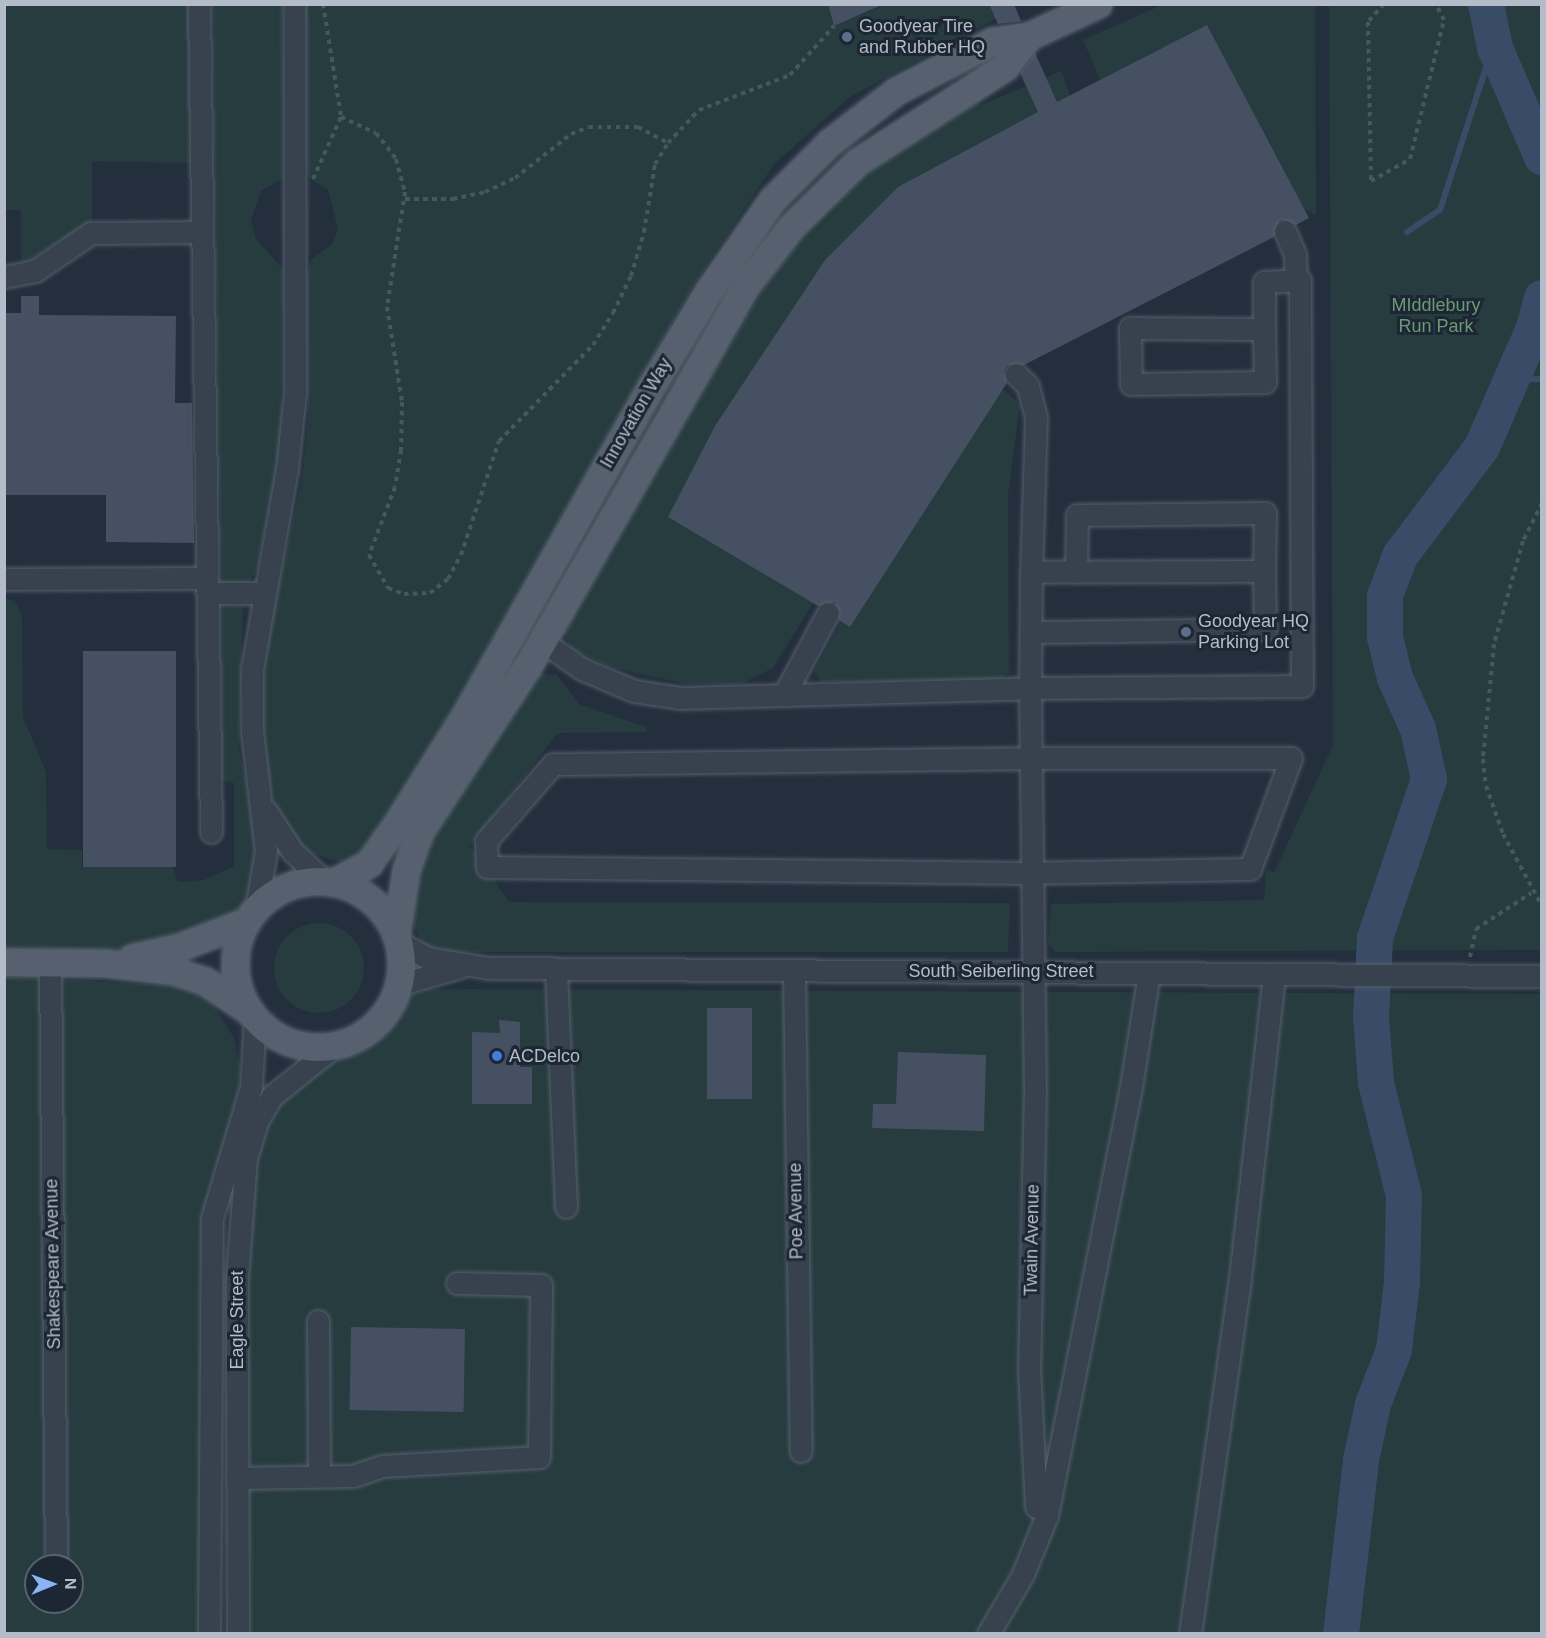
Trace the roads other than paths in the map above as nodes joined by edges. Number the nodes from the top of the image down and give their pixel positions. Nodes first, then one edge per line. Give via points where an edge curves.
1 (199, 4) edge
2 (294, 4) edge
3 (1098, 4) edge
4 (1029, 36) junction
5 (1285, 231) dead end
6 (202, 232) junction
7 (4, 277) edge
8 (1296, 280) junction
9 (1264, 329) junction
10 (1016, 374) dead end
11 (1264, 571) junction
12 (1076, 572) junction
13 (1031, 573) junction
14 (4, 579) edge
15 (207, 586) junction
16 (263, 592) junction
17 (828, 613) dead end
18 (1031, 632) junction
19 (542, 641) junction
20 (1030, 688) junction
21 (784, 695) junction
22 (1030, 758) junction
23 (263, 805) junction
24 (211, 832) dead end
25 (1031, 873) junction
26 (329, 882) junction
27 (251, 915) junction
28 (397, 938) junction
29 (4, 962) edge
30 (50, 962) junction
31 (104, 963) junction
32 (460, 967) junction
33 (556, 969) junction
34 (794, 972) junction
35 (1031, 972) junction
36 (1149, 972) junction
37 (1274, 974) junction
38 (1542, 976) edge
39 (398, 985) junction
40 (254, 1016) junction
41 (337, 1044) junction
42 (566, 1207) dead end
43 (457, 1283) dead end
44 (318, 1321) dead end
45 (801, 1451) dead end
46 (319, 1476) junction
47 (237, 1478) junction
48 (1036, 1507) dead end
49 (56, 1554) edge
50 (209, 1634) edge
51 (238, 1634) edge
52 (988, 1634) edge
53 (1190, 1634) edge

1 - 6 street
2 - 16 street via 294,418
3 - 4 main road, Innovation Way
4 - 19 main road, Innovation Way via 1005,67 884,141 792,226 747,284
4 - 26 main road, Innovation Way via 993,41 896,91 829,143 772,200 709,290 467,712 398,822 369,863
5 - 8 street via 1295,255
6 - 7 street via 91,233 35,271
6 - 15 street
8 - 9 street via 1264,282
8 - 20 street via 1300,280 1302,686
9 - 9 street via 1130,328 1131,384 1265,382
10 - 13 street, Twain Avenue via 1028,386 1036,417
11 - 12 street
11 - 12 street via 1265,513 1077,515
11 - 18 street via 1265,629
12 - 13 street
13 - 18 street, Twain Avenue
14 - 15 street
15 - 16 street
15 - 24 street
16 - 23 street via 250,687
17 - 21 street
18 - 20 street, Twain Avenue
19 - 21 street via 582,669 634,691 681,698
19 - 28 main road, Innovation Way via 420,831 406,870
20 - 21 street
20 - 22 street, Twain Avenue
22 - 25 street, Twain Avenue
22 - 25 street via 1292,758 1250,870
22 - 25 street via 553,764 486,841 486,867
23 - 26 street via 284,841
23 - 27 street via 266,868
25 - 35 street, Twain Avenue
26 - 27 main road via 291,885
26 - 28 main road via 372,900
27 - 31 main road via 180,947
27 - 40 main road via 235,968
28 - 32 street, South Seiberling Street via 428,958
28 - 39 main road
29 - 30 main road
30 - 31 main road
30 - 49 street, Shakespeare Avenue
31 - 40 main road via 198,977
32 - 33 street, South Seiberling Street
32 - 39 street, South Seiberling Street
33 - 34 street, South Seiberling Street
33 - 42 street
34 - 35 street, South Seiberling Street
34 - 45 street, Poe Avenue
35 - 36 street, South Seiberling Street
35 - 48 street, Twain Avenue via 1035,1088 1029,1368
36 - 37 street, South Seiberling Street
36 - 52 street via 1130,1093 1047,1515 1023,1574
37 - 38 street, South Seiberling Street
37 - 53 street via 1240,1275
39 - 41 main road via 376,1023
40 - 41 main road via 290,1042
40 - 50 street, Eagle Street via 250,1087 212,1218
41 - 47 street, Eagle Street via 272,1096 248,1148 238,1236
43 - 46 street via 541,1285 539,1457 382,1466 353,1476
44 - 46 street
46 - 47 street
47 - 51 street, Eagle Street

